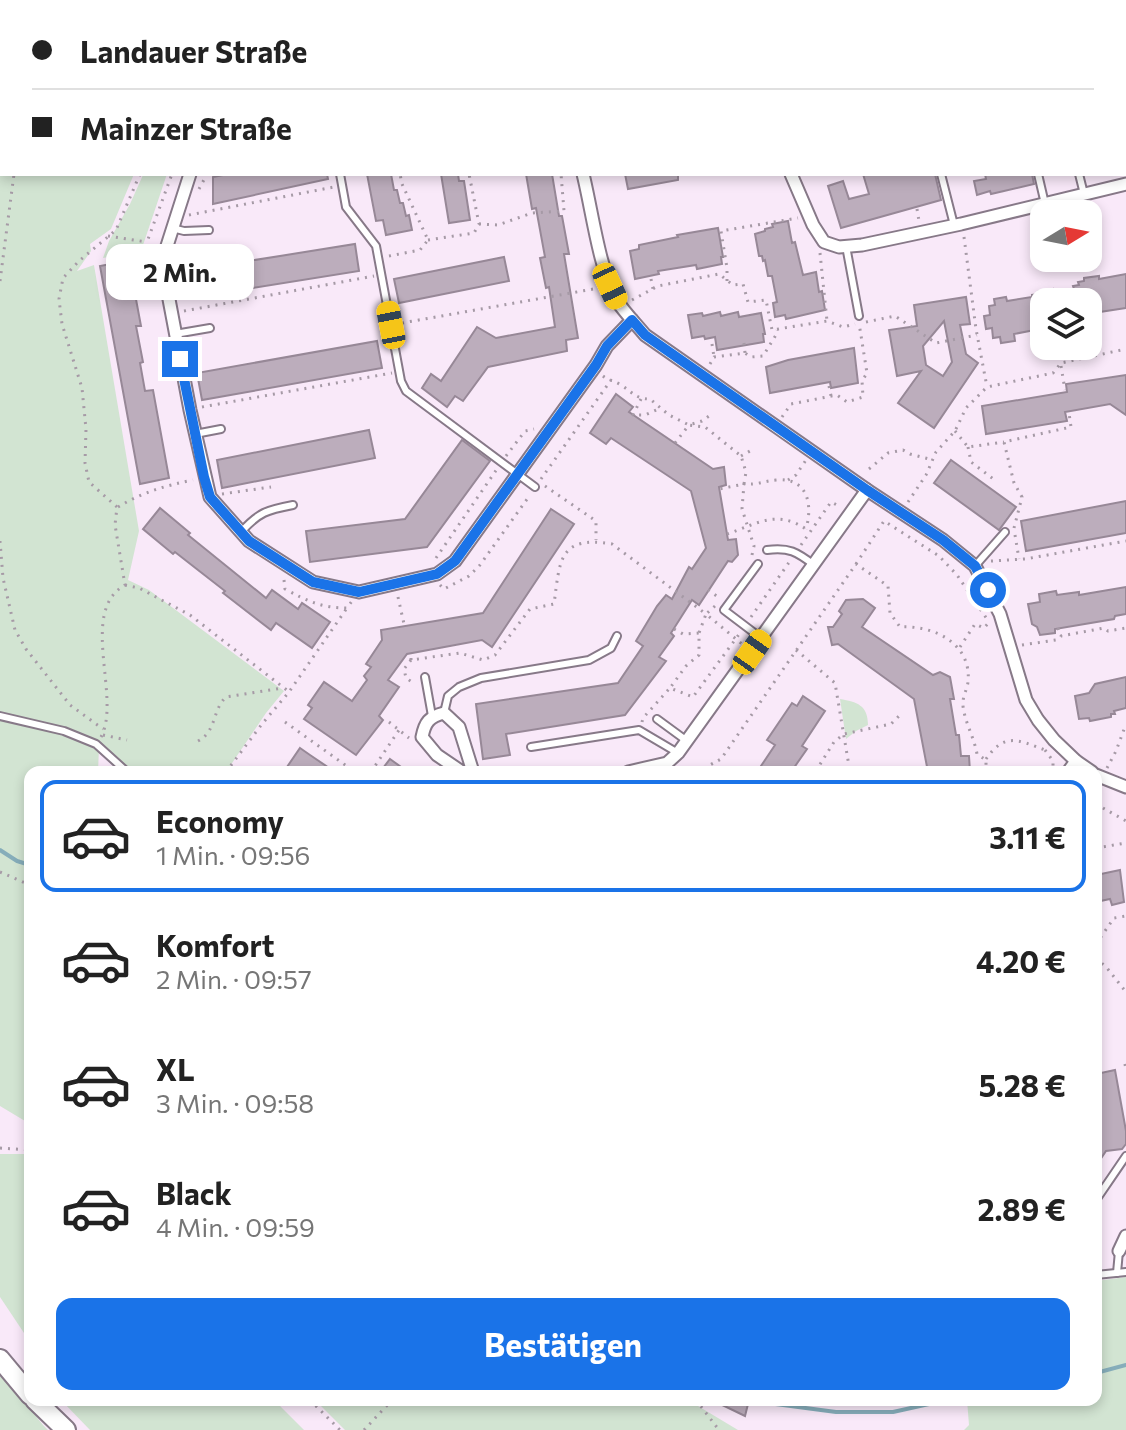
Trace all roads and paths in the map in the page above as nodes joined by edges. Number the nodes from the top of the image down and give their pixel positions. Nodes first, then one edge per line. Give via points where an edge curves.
1 (14, 176) edge
2 (139, 176) edge
3 (190, 176) edge
4 (206, 176) edge
5 (340, 176) edge
6 (400, 176) edge
7 (469, 176) edge
8 (561, 176) edge
9 (583, 176) edge
10 (792, 176) edge
11 (942, 176) edge
12 (1038, 176) edge
13 (1080, 176) edge
14 (1126, 184) edge
15 (342, 185) junction
16 (1084, 194) junction
17 (195, 198) dead end
18 (1044, 200) edge
19 (1061, 200) edge
20 (191, 207) dead end
21 (1030, 208) edge
22 (188, 215) junction
23 (798, 217) dead end
24 (479, 224) junction
25 (957, 225) junction
26 (178, 230) junction
27 (209, 230) dead end
28 (108, 236) junction
29 (428, 240) junction
30 (147, 242) dead end
31 (824, 242) junction
32 (846, 246) junction
33 (378, 259) junction
34 (381, 275) junction
35 (651, 279) dead end
36 (0, 281) edge
37 (727, 281) junction
38 (610, 286) junction
39 (653, 289) junction
40 (182, 300) dead end
41 (621, 306) junction
42 (184, 311) junction
43 (632, 320) junction
44 (859, 320) junction
45 (827, 321) junction
46 (391, 325) junction
47 (210, 328) dead end
48 (777, 329) junction
49 (181, 333) junction
50 (977, 335) junction
51 (744, 343) dead end
52 (712, 344) dead end
53 (1126, 349) edge
54 (745, 353) junction
55 (714, 357) junction
56 (1061, 363) junction
57 (710, 364) dead end
58 (596, 365) junction
59 (399, 372) junction
60 (611, 380) junction
61 (829, 386) dead end
62 (987, 387) junction
63 (1065, 390) dead end
64 (831, 396) junction
65 (641, 399) junction
66 (661, 408) junction
67 (190, 410) junction
68 (1069, 413) dead end
69 (709, 416) dead end
70 (689, 425) junction
71 (775, 427) junction
72 (221, 429) dead end
73 (538, 429) dead end
74 (955, 431) junction
75 (195, 434) junction
76 (1004, 442) junction
77 (675, 443) dead end
78 (968, 447) junction
79 (750, 451) dead end
80 (811, 451) junction
81 (741, 456) junction
82 (933, 460) junction
83 (502, 462) junction
84 (869, 469) dead end
85 (517, 474) junction
86 (204, 477) junction
87 (788, 480) junction
88 (996, 481) dead end
89 (744, 484) junction
90 (217, 485) dead end
91 (271, 487) dead end
92 (535, 487) dead end
93 (719, 489) dead end
94 (867, 490) junction
95 (293, 505) dead end
96 (117, 507) junction
97 (901, 513) junction
98 (747, 527) junction
99 (241, 532) junction
100 (1005, 532) dead end
101 (727, 534) dead end
102 (0, 541) edge
103 (596, 541) junction
104 (1126, 541) edge
105 (767, 550) dead end
106 (1019, 559) junction
107 (433, 562) dead end
108 (755, 562) joint
109 (856, 564) junction
110 (814, 565) junction
111 (975, 566) junction
112 (125, 585) junction
113 (708, 590) dead end
114 (398, 593) dead end
115 (347, 608) dead end
116 (706, 614) junction
117 (1000, 614) junction
118 (989, 621) junction
119 (1103, 621) dead end
120 (404, 624) dead end
121 (1058, 628) dead end
122 (1104, 628) junction
123 (1126, 628) edge
124 (674, 629) dead end
125 (699, 633) junction
126 (617, 636) dead end
127 (993, 636) dead end
128 (1061, 636) junction
129 (761, 638) junction
130 (960, 647) junction
131 (1012, 649) junction
132 (796, 650) junction
133 (752, 652) junction
134 (425, 677) dead end
135 (283, 688) junction
136 (670, 688) dead end
137 (289, 692) junction
138 (418, 696) dead end
139 (438, 715) junction
140 (900, 715) dead end
141 (0, 716) edge
142 (657, 719) dead end
143 (285, 722) dead end
144 (389, 722) dead end
145 (1126, 724) edge
146 (399, 730) junction
147 (104, 733) junction
148 (423, 733) junction
149 (844, 734) junction
150 (1037, 739) dead end
151 (127, 740) dead end
152 (198, 741) dead end
153 (687, 741) junction
154 (96, 744) junction
155 (531, 747) dead end
156 (1045, 750) junction
157 (678, 753) junction
158 (986, 760) junction
159 (1076, 761) junction
160 (120, 766) edge
161 (230, 766) edge
162 (347, 766) edge
163 (375, 766) edge
164 (453, 766) edge
165 (471, 766) edge
166 (654, 766) edge
167 (708, 766) edge
168 (819, 766) edge
169 (849, 766) edge
170 (986, 766) edge
171 (1053, 766) edge
172 (1072, 766) edge
173 (1083, 766) edge
174 (1102, 770) edge
175 (1102, 777) edge
176 (1126, 787) edge
177 (1102, 807) edge
178 (1126, 821) edge
179 (1126, 843) edge
180 (1102, 847) edge
181 (0, 872) edge
182 (24, 882) edge
183 (1126, 916) edge
184 (1102, 935) edge
185 (1102, 963) edge
186 (1126, 992) edge
187 (1125, 1064) edge
188 (1126, 1070) edge
189 (0, 1148) edge
190 (24, 1150) edge
191 (1126, 1156) edge
192 (1102, 1191) edge
193 (1126, 1236) edge
194 (1119, 1251) joint
195 (1126, 1272) edge
196 (1117, 1273) junction
197 (1102, 1274) edge
198 (0, 1359) edge
199 (24, 1388) edge
200 (41, 1406) edge
201 (316, 1406) edge
202 (386, 1406) edge
203 (701, 1406) edge
204 (66, 1430) edge
205 (340, 1430) edge
206 (364, 1430) edge
207 (719, 1430) edge

1 - 36 path
2 - 28 path via 116,230
3 - 26 street
4 - 17 path
5 - 15 lane
6 - 29 path
7 - 24 path
8 - 24 path via 564,211
9 - 38 street
10 - 31 street
11 - 25 lane
12 - 18 lane
13 - 16 lane
14 - 16 street
15 - 22 path
15 - 33 lane via 346,207 376,246
16 - 19 street
20 - 22 path
21 - 25 street
22 - 26 path
23 - 37 path via 721,231
24 - 29 path via 474,233
25 - 32 street
25 - 50 path
26 - 27 lane
26 - 49 street via 166,249 168,294
28 - 30 path
28 - 96 path via 63,278 59,299 85,408 89,482
29 - 33 path via 420,250
31 - 32 street
31 - 45 path via 820,251
32 - 44 lane
33 - 34 lane
34 - 42 path
34 - 46 lane
35 - 39 path
37 - 39 path via 719,274
37 - 48 path via 743,284 748,302 766,300 772,330
38 - 41 street
38 - 46 path
39 - 41 path
40 - 42 path
41 - 43 street
42 - 49 path
43 - 58 street
43 - 71 street via 645,335
44 - 45 path via 843,327
44 - 50 path via 895,316 936,343
44 - 64 path via 867,373 863,397 847,402
45 - 48 path
46 - 59 lane
47 - 49 lane
48 - 54 path via 763,356
49 - 67 street
50 - 62 path
51 - 54 path
52 - 55 path
53 - 56 path
54 - 55 path
55 - 57 path
56 - 62 path via 1053,373
56 - 63 path
58 - 60 path
58 - 85 street
59 - 67 path
59 - 83 lane via 406,391
60 - 65 path
60 - 103 path via 539,482 596,521
61 - 64 path
62 - 74 path via 966,408
64 - 71 path via 791,404
65 - 66 path
65 - 66 path via 633,415
66 - 70 path
67 - 75 street
68 - 76 path via 1071,427
69 - 70 path
70 - 77 path
70 - 81 path via 705,427
71 - 80 street
72 - 75 lane
73 - 83 path via 525,431
74 - 78 path
74 - 82 path
75 - 86 street
76 - 78 path
76 - 106 path via 1022,497 1014,525
78 - 88 path via 971,462
79 - 81 path
80 - 87 path
80 - 94 street
81 - 89 path
82 - 84 path via 903,450 888,453
82 - 97 path
83 - 85 lane
83 - 107 path
85 - 92 lane
85 - 99 street via 455,561 437,574 359,592 313,582
86 - 96 path via 159,487
86 - 99 street via 210,497
87 - 89 path
87 - 98 path via 802,488 809,502 808,531 787,519
89 - 93 path
89 - 98 path
90 - 91 path via 221,495
94 - 97 street
94 - 110 street
95 - 99 lane via 261,513
96 - 112 path
97 - 111 street
98 - 101 path
98 - 108 path
100 - 111 lane
102 - 147 path via 15,630 70,705
103 - 116 path via 612,544
103 - 138 path via 564,554 554,604 530,609 495,655 483,660 460,653 411,659 404,669
104 - 106 path
105 - 110 lane via 796,552
106 - 111 path
108 - 129 lane via 724,610
109 - 118 path via 884,521 939,556
109 - 130 path via 888,586 890,613 900,627 928,629
109 - 132 path
110 - 129 street
111 - 117 street
112 - 135 path via 190,615
112 - 147 path via 111,597 102,633
113 - 116 path via 721,599
114 - 120 path
115 - 137 path
116 - 125 path
116 - 133 path
117 - 118 path
117 - 131 street
118 - 127 path
118 - 130 path via 984,628 975,624
119 - 122 path
121 - 128 path
122 - 123 path
122 - 128 path
124 - 125 path
125 - 136 path via 699,655
126 - 139 lane via 611,648 589,660 481,678 459,687
128 - 131 path
129 - 133 street
130 - 158 path via 967,661 962,702 967,725 977,754
131 - 159 street via 1026,700
132 - 149 path via 835,683
132 - 167 path via 721,759
133 - 153 street
134 - 139 lane
135 - 137 path
135 - 152 path via 226,697 208,736
137 - 161 path
139 - 148 street via 425,723
139 - 165 street via 459,727
140 - 149 path via 891,724
141 - 154 lane
142 - 153 lane
143 - 162 path
144 - 146 path
145 - 174 path via 1111,762
146 - 148 path via 411,739
146 - 163 path
147 - 151 path
147 - 154 path
148 - 164 street via 437,755
149 - 168 path
149 - 169 path
150 - 156 path
153 - 157 street
154 - 160 lane
155 - 157 lane via 639,730
156 - 158 path via 1009,741 1000,743
156 - 171 path
157 - 166 street
158 - 170 path
159 - 172 street
159 - 173 street
175 - 176 street
177 - 178 path
179 - 180 path
181 - 182 path
183 - 184 path via 1114,918
185 - 186 path
187 - 188 path
189 - 190 path
191 - 192 lane
193 - 194 street
194 - 196 lane
195 - 196 lane
196 - 197 lane
198 - 199 main road
200 - 204 main road
201 - 205 path
202 - 206 path
203 - 207 path

